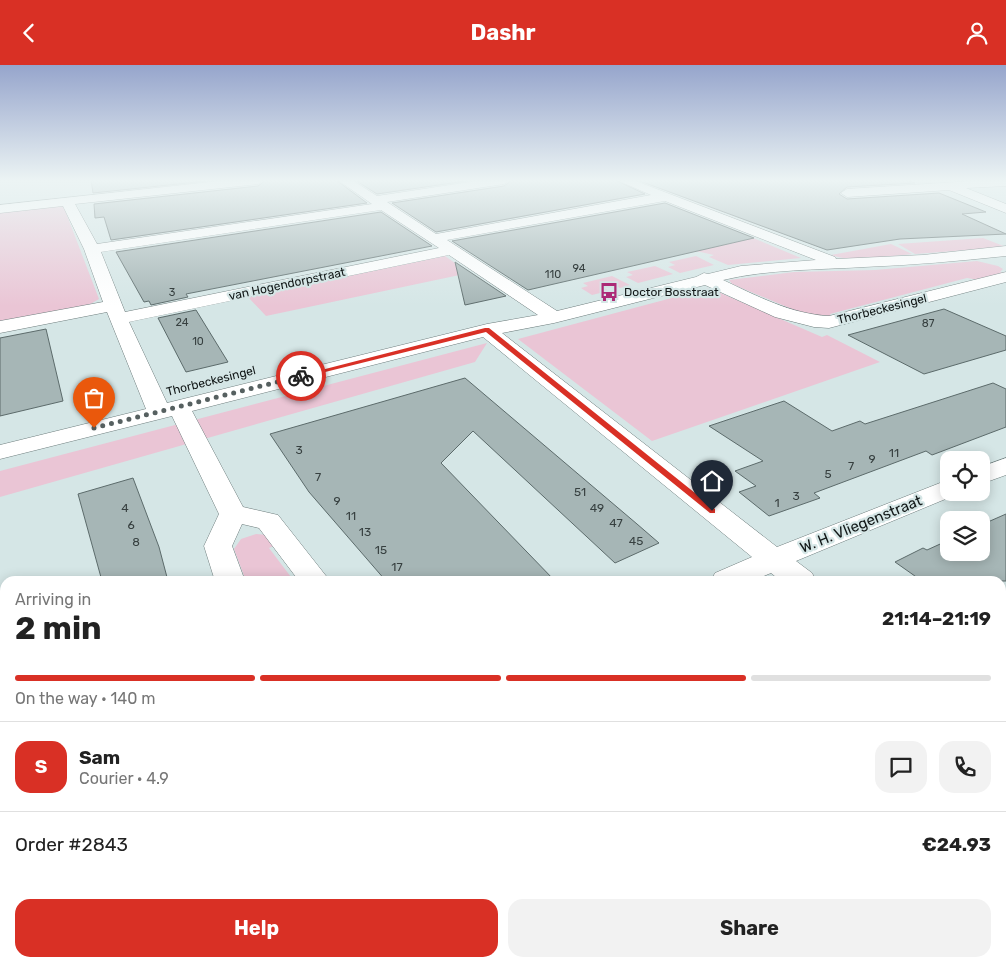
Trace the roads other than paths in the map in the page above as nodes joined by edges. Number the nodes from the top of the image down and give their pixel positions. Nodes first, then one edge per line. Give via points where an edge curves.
1 (78, 222) edge
2 (260, 222) edge
3 (411, 222) edge
4 (524, 222) edge
5 (730, 222) edge
6 (436, 238) junction
7 (92, 249) junction
8 (453, 249) junction
9 (1006, 251) edge
10 (983, 254) junction
11 (1006, 263) edge
12 (839, 264) junction
13 (1006, 277) edge
14 (704, 278) junction
15 (116, 311) junction
16 (554, 317) junction
17 (484, 323) junction
18 (0, 327) edge
19 (163, 405) junction
20 (0, 433) edge
21 (0, 452) edge
22 (1006, 466) edge
23 (990, 472) edge
24 (940, 493) edge
25 (234, 514) junction
26 (772, 560) junction
27 (228, 576) edge
28 (311, 576) edge
29 (737, 576) edge
30 (794, 576) edge

1 - 7 street
2 - 7 street
3 - 6 street
4 - 6 street
5 - 12 street
6 - 8 street
7 - 15 street
8 - 15 street, van Hogendorpstraat
8 - 16 street
9 - 10 street, Thorbeckesingel
10 - 11 street, Thorbeckesingel
10 - 12 street, Thorbeckesingel
12 - 14 street, Thorbeckesingel via 742,271
13 - 14 street, Thorbeckesingel via 829,322 811,322 794,317
14 - 16 street, Thorbeckesingel
15 - 18 street, van Hogendorpstraat
15 - 19 street
16 - 17 street, Thorbeckesingel
17 - 19 street, Thorbeckesingel
17 - 19 street, Thorbeckesingel
17 - 26 street
19 - 20 street, Thorbeckesingel
19 - 21 street, Thorbeckesingel
19 - 25 street
22 - 23 street
24 - 26 street, W. H. Vliegenstraat
25 - 27 street via 218,546
25 - 28 street via 268,521
26 - 29 street, W. H. Vliegenstraat
26 - 30 street

